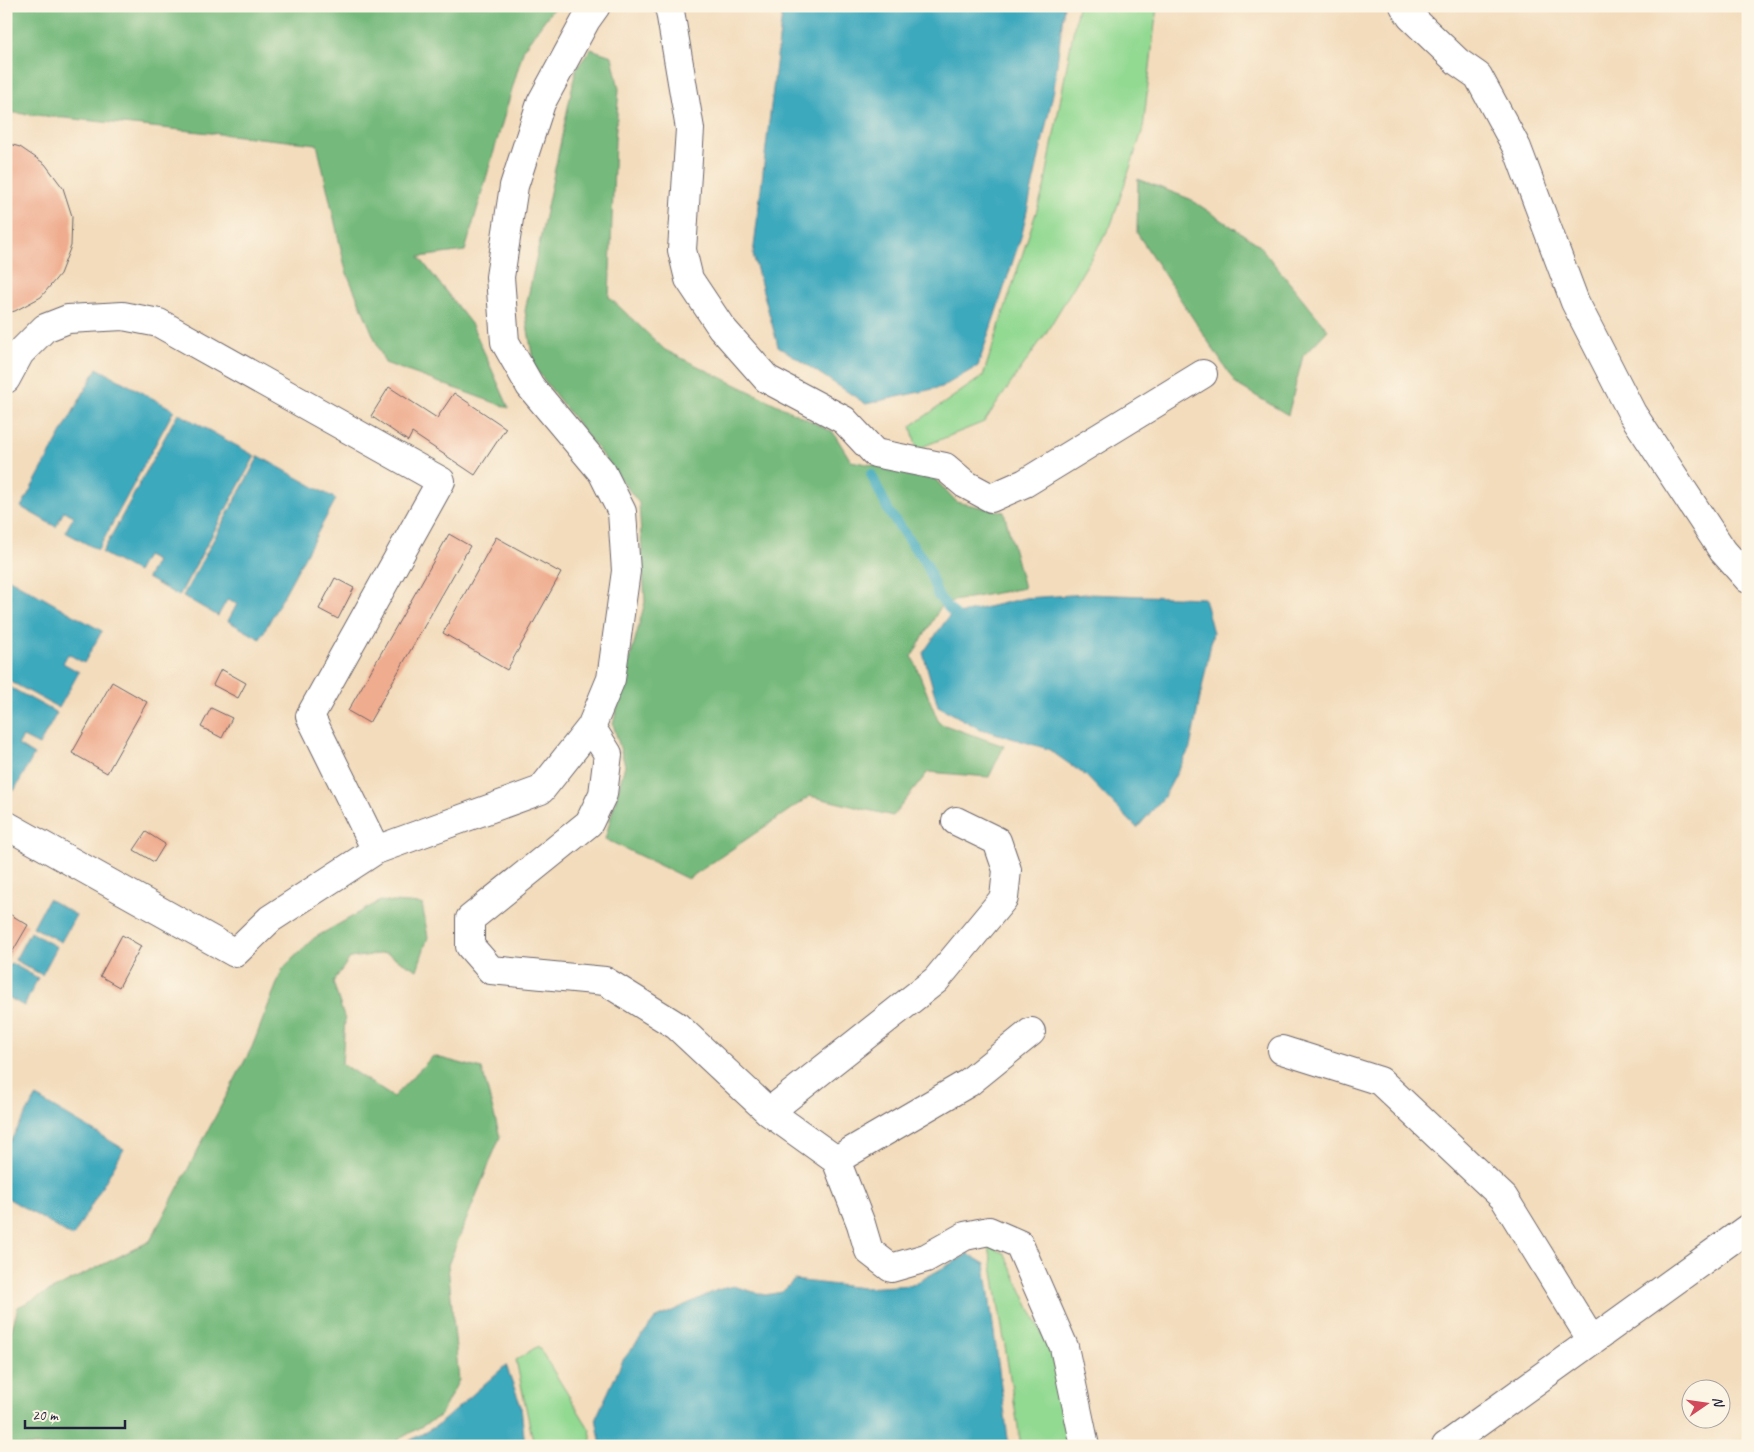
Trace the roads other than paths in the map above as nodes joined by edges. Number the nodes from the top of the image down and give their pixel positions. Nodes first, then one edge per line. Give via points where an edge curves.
1 (596, 6) edge
2 (668, 6) edge
3 (1404, 6) edge
4 (1203, 374) dead end
5 (6, 379) edge
6 (1748, 579) edge
7 (591, 727) junction
8 (956, 821) dead end
9 (6, 825) edge
10 (376, 850) junction
11 (1031, 1032) dead end
12 (1282, 1050) dead end
13 (769, 1112) junction
14 (836, 1160) junction
15 (1748, 1228) edge
16 (1592, 1341) junction
17 (1085, 1446) edge
18 (1446, 1446) edge

1 - 7 street via 541,103 514,186 500,277 505,342 530,386 602,472 622,512 626,571 612,679
2 - 4 street via 690,129 682,250 689,279 721,327 767,379 844,420 875,453 945,467 991,498 1025,482
3 - 6 street via 1411,18 1458,62 1478,76 1517,148 1575,302 1632,413 1723,552
5 - 10 street via 20,353 45,328 68,319 123,316 160,324 441,481 310,716
7 - 10 street via 541,790
7 - 13 street via 608,754 603,794 589,823 470,919 470,946 491,970 605,981 677,1026
8 - 13 street via 997,841 1007,870 1004,898 936,980
9 - 10 street via 235,953 270,919
11 - 14 street via 968,1083
12 - 16 street via 1380,1081 1504,1198
13 - 14 street
14 - 17 street via 868,1251 891,1268 926,1258 964,1236 989,1231 1019,1244 1064,1347
15 - 16 street
16 - 18 street

